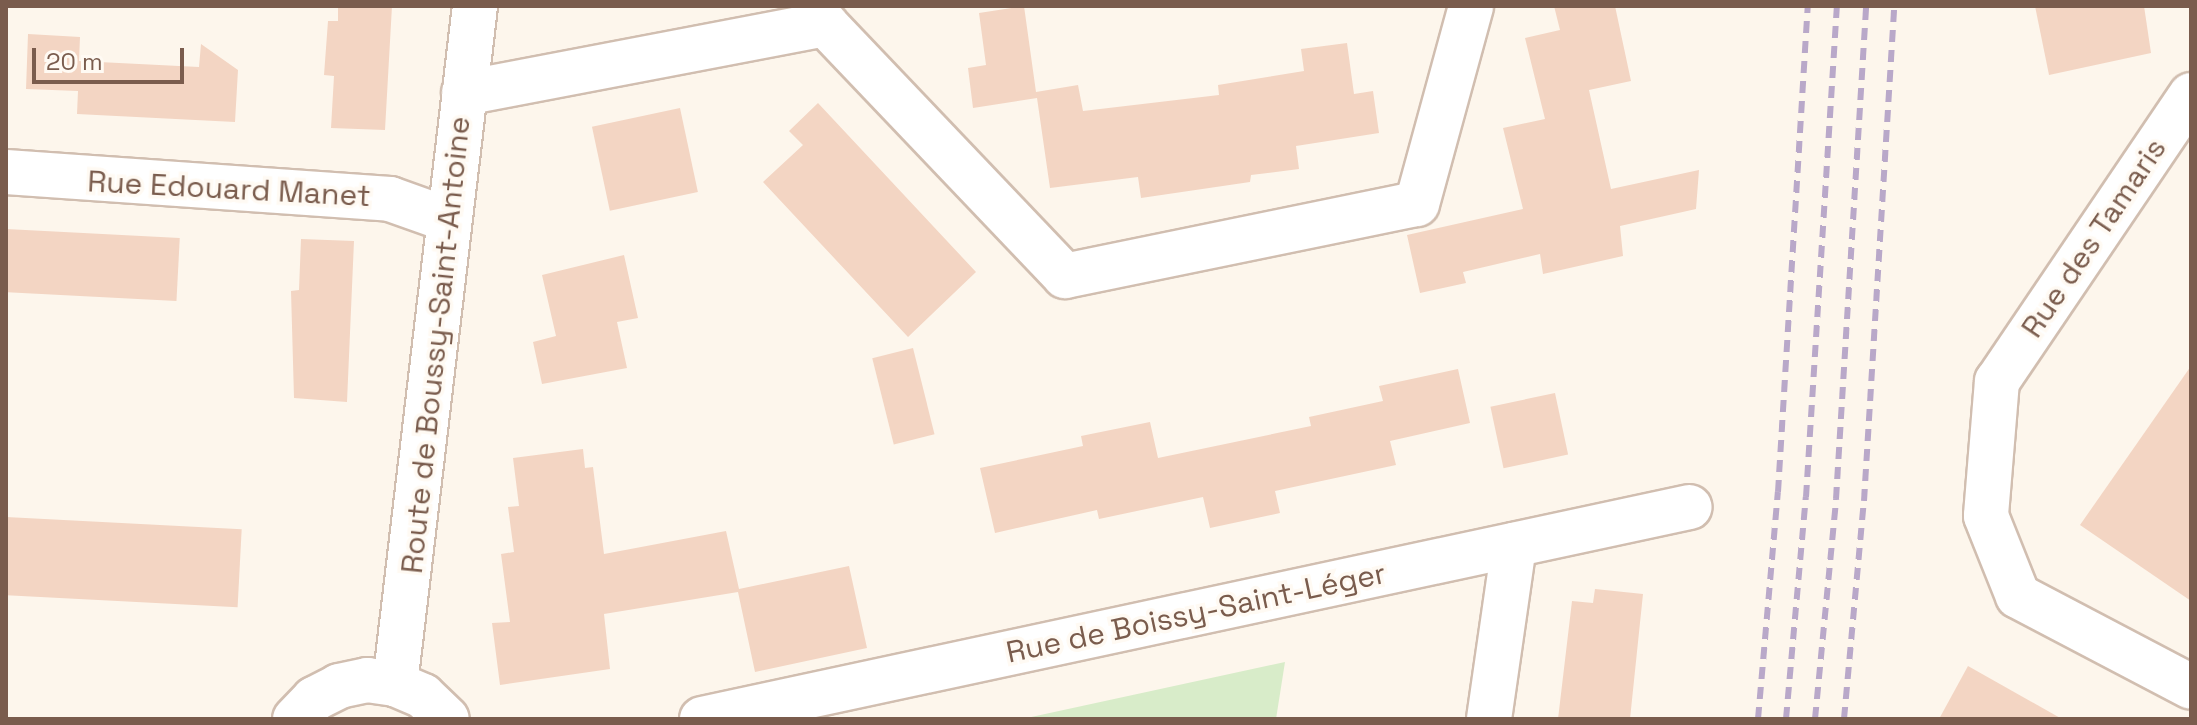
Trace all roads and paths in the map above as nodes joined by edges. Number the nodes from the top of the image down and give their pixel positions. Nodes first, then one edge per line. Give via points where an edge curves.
1 (475, 6) edge
2 (1471, 6) edge
3 (464, 93) junction
4 (2191, 95) edge
5 (6, 172) edge
6 (449, 220) junction
7 (1690, 507) dead end
8 (1514, 545) junction
9 (395, 684) junction
10 (2191, 687) edge
11 (295, 719) edge
12 (447, 719) edge
13 (702, 719) edge
14 (1489, 719) edge

1 - 3 street, Route de Boussy-Saint-Antoine
2 - 3 street via 1417,204 1065,276 825,24
3 - 6 street, Route de Boussy-Saint-Antoine
4 - 10 street, Rue des Tamaris via 1997,381 1986,516 2018,596
5 - 6 street, Rue Edouard Manet via 390,199
6 - 9 street, Route de Boussy-Saint-Antoine
7 - 8 street, Rue de Boissy-Saint-Léger
8 - 13 street, Rue de Boissy-Saint-Léger
8 - 14 street
9 - 11 street via 367,680 339,686 314,699
9 - 12 street via 423,696

